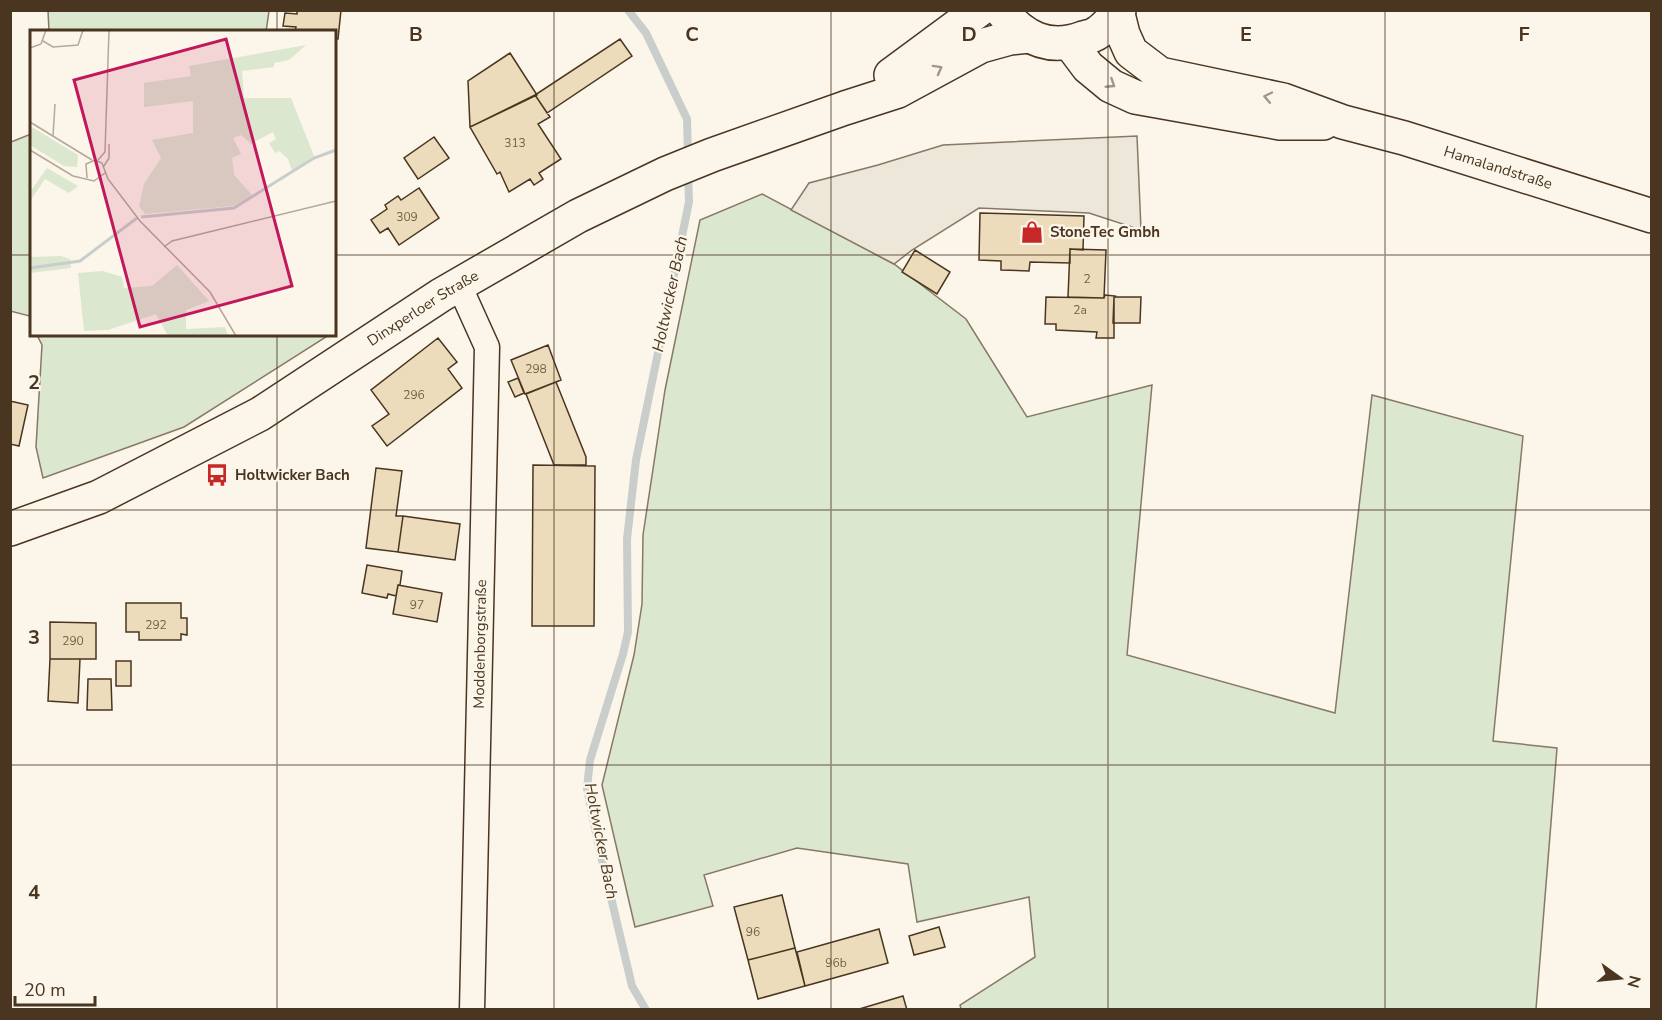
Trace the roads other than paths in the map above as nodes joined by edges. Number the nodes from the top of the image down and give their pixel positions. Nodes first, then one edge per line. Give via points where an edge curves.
1 (979, 10) edge
2 (1001, 10) edge
3 (1118, 12) edge
4 (1029, 36) junction
5 (1070, 44) junction
6 (845, 108) junction
7 (1343, 122) junction
8 (1652, 216) edge
9 (459, 285) junction
10 (10, 529) edge
11 (471, 1010) edge

1 - 6 main road, Dinxperloer Straße
2 - 4 main road via 1012,25
3 - 5 main road via 1097,33
7 -> 3 main road, Hamalandstraße via 1284,100 1160,74 1131,52
4 - 5 main road via 1049,43
6 -> 4 main road, Dinxperloer Straße via 898,91 981,46
5 -> 7 main road, Hamalandstraße via 1088,67 1111,86 1135,97 1280,123
6 - 9 main road, Dinxperloer Straße via 665,174 578,216
7 - 8 main road, Hamalandstraße
9 - 10 main road, Dinxperloer Straße via 260,414 99,497
9 - 11 street, Moddenborgstraße via 487,347

